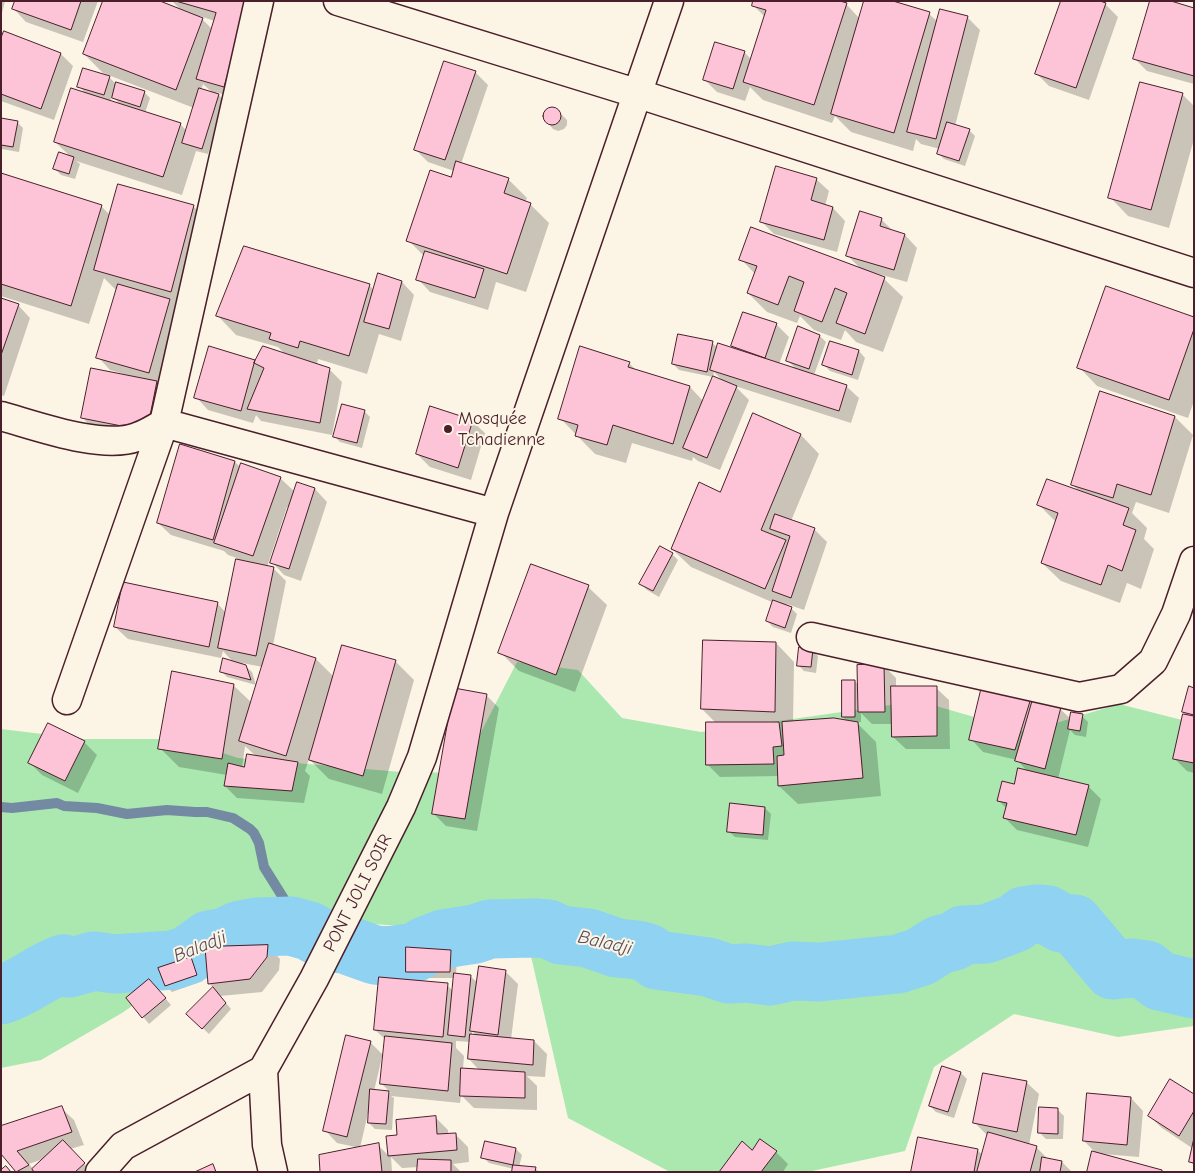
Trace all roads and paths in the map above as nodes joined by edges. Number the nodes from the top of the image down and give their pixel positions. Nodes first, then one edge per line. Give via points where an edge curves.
1 (259, 1) edge
2 (338, 1) edge
3 (669, 1) edge
4 (638, 94) junction
5 (1194, 272) edge
6 (1, 416) edge
7 (164, 423) junction
8 (494, 513) junction
9 (1194, 561) edge
10 (811, 637) dead end
11 (67, 700) dead end
12 (263, 1070) junction
13 (100, 1172) edge
14 (272, 1172) edge

1 - 7 street
2 - 4 street
3 - 4 street, PONT JOLI SOIR
4 - 5 street
4 - 8 street, PONT JOLI SOIR
6 - 7 street via 109,442 136,438
7 - 8 street
7 - 11 street
8 - 12 street, PONT JOLI SOIR via 422,756 401,806 314,979
9 - 10 street via 1176,614 1153,661 1121,689 1079,697
12 - 13 street via 123,1146
12 - 14 street via 267,1146

